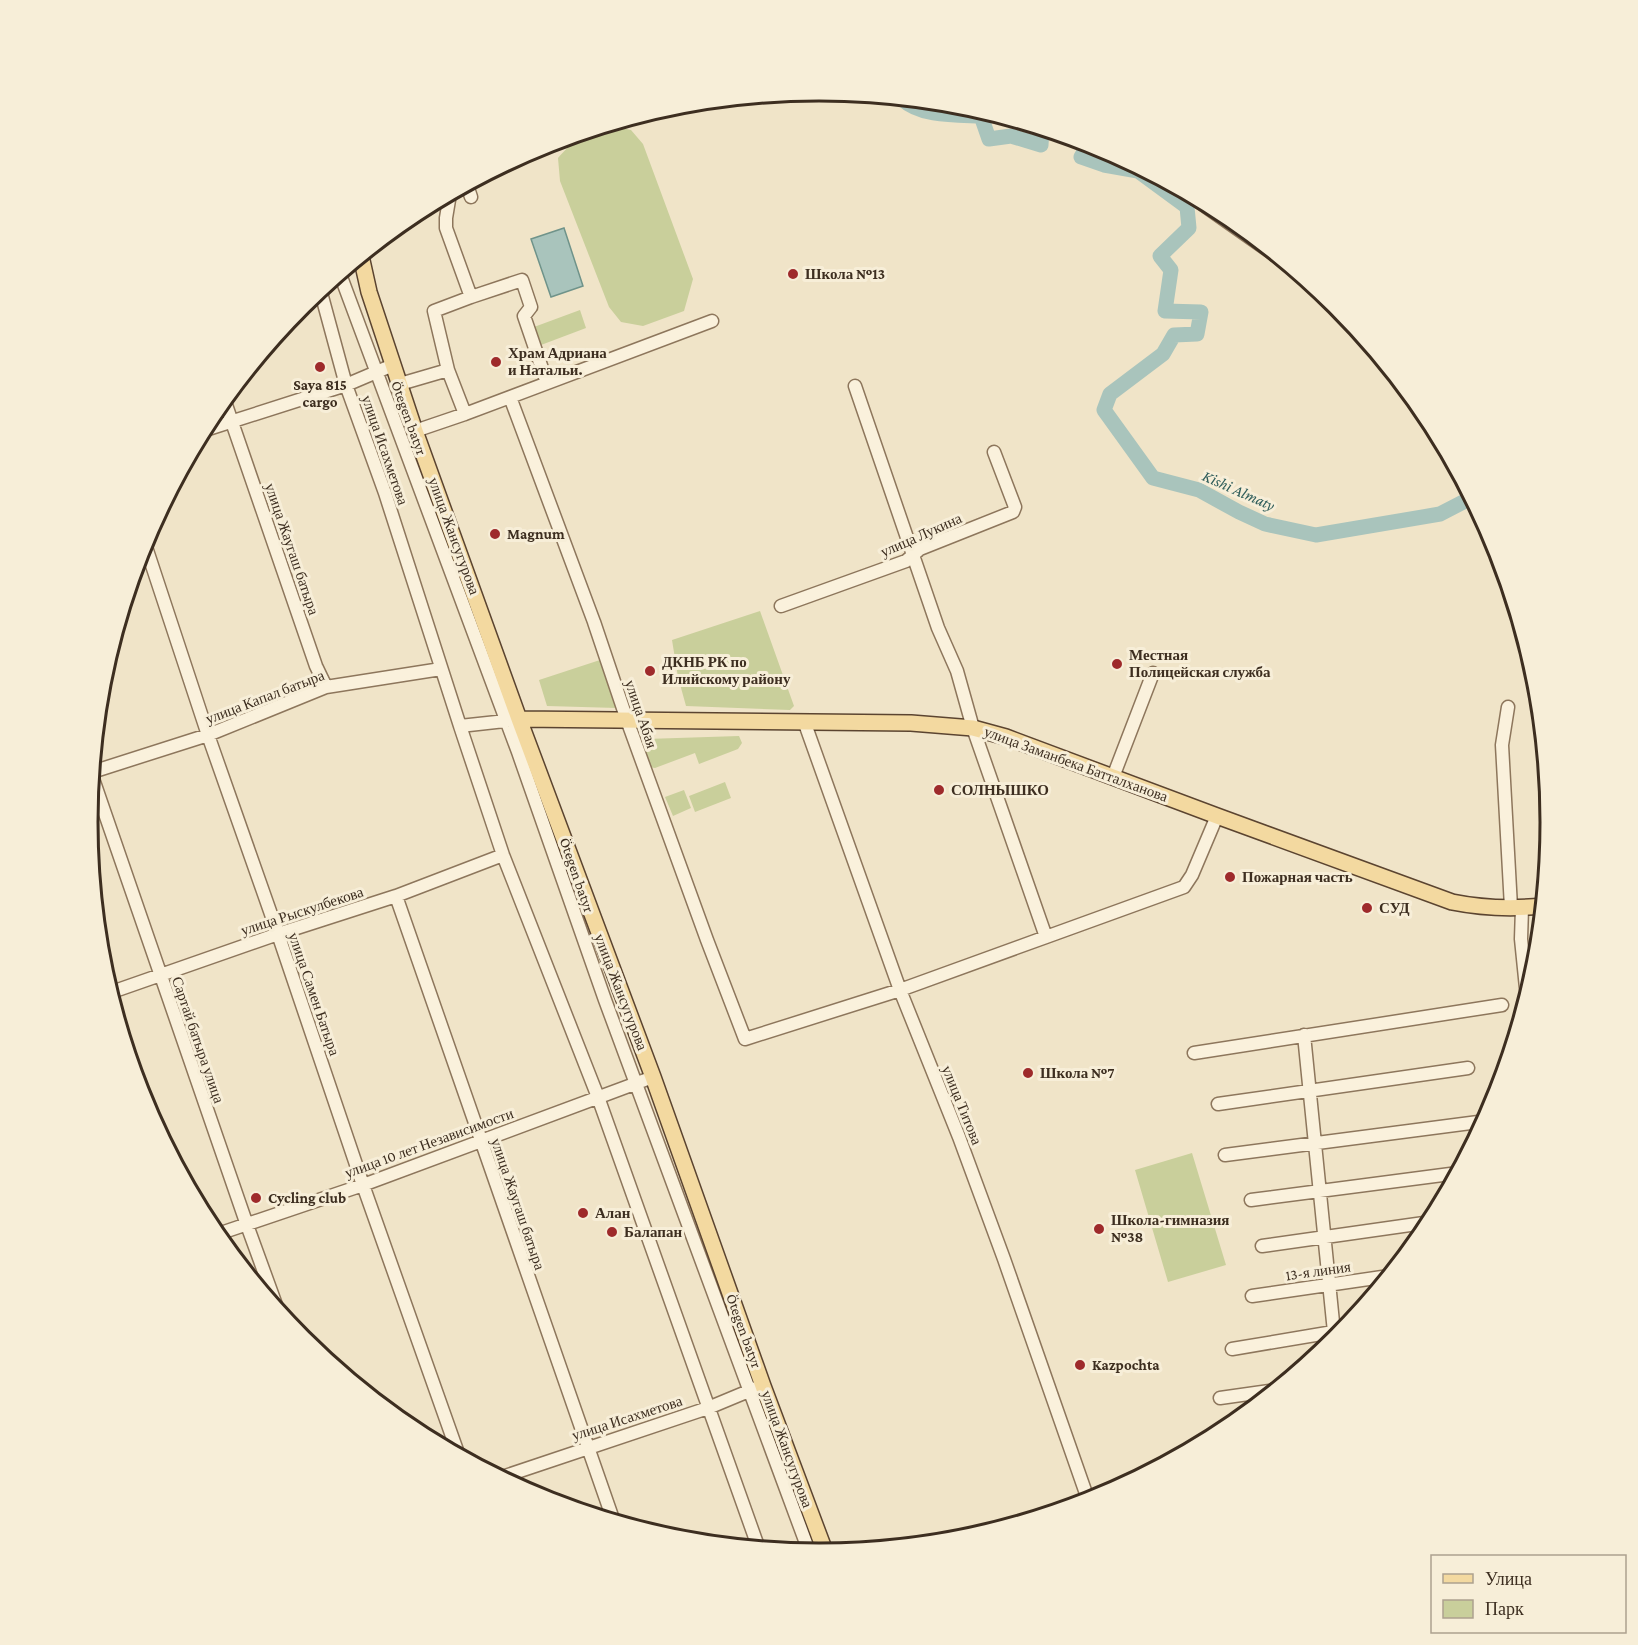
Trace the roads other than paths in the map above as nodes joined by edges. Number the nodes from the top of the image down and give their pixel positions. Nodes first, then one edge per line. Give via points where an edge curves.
1 (448, 204) edge
2 (363, 264) edge
3 (342, 281) edge
4 (471, 297) junction
5 (323, 299) edge
6 (712, 321) dead end
7 (393, 365) junction
8 (448, 370) junction
9 (547, 383) junction
10 (346, 384) junction
11 (400, 384) junction
12 (855, 386) dead end
13 (510, 397) junction
14 (228, 410) edge
15 (465, 414) junction
16 (231, 421) junction
17 (216, 426) edge
18 (415, 431) junction
19 (994, 452) dead end
20 (149, 555) edge
21 (913, 555) junction
22 (781, 606) dead end
23 (441, 669) junction
24 (1153, 673) dead end
25 (326, 687) junction
26 (1508, 707) dead end
27 (519, 719) junction
28 (627, 720) junction
29 (804, 721) junction
30 (460, 726) junction
31 (974, 728) junction
32 (208, 735) junction
33 (99, 772) edge
34 (1113, 777) junction
35 (99, 794) edge
36 (1217, 816) junction
37 (503, 855) junction
38 (396, 896) junction
39 (1535, 907) edge
40 (1516, 908) junction
41 (278, 934) junction
42 (1046, 937) junction
43 (1525, 973) edge
44 (160, 976) junction
45 (118, 990) edge
46 (900, 990) junction
47 (1502, 1005) dead end
48 (1304, 1035) junction
49 (1194, 1053) dead end
50 (1468, 1068) dead end
51 (653, 1077) junction
52 (1310, 1091) junction
53 (598, 1097) junction
54 (1218, 1104) dead end
55 (1475, 1122) edge
56 (480, 1140) junction
57 (1316, 1142) junction
58 (1225, 1155) dead end
59 (1449, 1174) edge
60 (363, 1185) junction
61 (1321, 1191) junction
62 (1251, 1200) dead end
63 (1419, 1224) edge
64 (247, 1225) junction
65 (225, 1232) edge
66 (1324, 1236) junction
67 (1262, 1246) dead end
68 (1378, 1278) edge
69 (1330, 1285) junction
70 (271, 1291) edge
71 (1252, 1296) dead end
72 (1336, 1325) edge
73 (1326, 1336) edge
74 (1232, 1349) dead end
75 (763, 1386) junction
76 (1262, 1392) edge
77 (1220, 1398) dead end
78 (708, 1408) junction
79 (455, 1445) edge
80 (587, 1447) junction
81 (510, 1474) edge
82 (1086, 1493) edge
83 (611, 1513) edge
84 (756, 1541) edge
85 (806, 1543) edge
86 (822, 1544) edge

1 - 4 street via 446,228
2 - 7 main road, улица Жансугурова
3 - 85 street, Ötegen batyr
4 - 8 street via 434,311
4 - 9 street via 522,280 531,307 524,316
5 - 10 street
6 - 9 street
7 - 10 street
7 - 11 main road, улица Жансугурова
8 - 11 street
8 - 15 street
9 - 13 street
10 - 16 street, улица Исахметова
10 - 23 street, улица Исахметова
11 - 18 main road, улица Жансугурова
12 - 21 street
13 - 15 street
13 - 28 street, улица Абая
14 - 16 street
15 - 18 street
16 - 17 street, улица Исахметова
16 - 25 street, улица Жаугаш батыра
18 - 27 main road, улица Жансугурова
19 - 21 street, улица Лукина via 1015,507 1013,512
20 - 32 street, улица Самен Батыра
21 - 22 street, улица Лукина via 906,561
21 - 31 street
23 - 25 street, улица Капал батыра
23 - 30 street
24 - 34 street
25 - 32 street, улица Капал батыра
26 - 40 street via 1502,746
27 - 28 main road, улица Заманбека Батталханова
27 - 30 street
27 - 51 main road, улица Жансугурова
28 - 29 main road, улица Заманбека Батталханова
28 - 46 street, улица Абая via 745,1039
29 - 31 main road, улица Заманбека Батталханова
29 - 46 street, улица Титова
30 - 37 street
31 - 34 main road, улица Заманбека Батталханова
31 - 42 street
32 - 33 street, улица Капал батыра
32 - 41 street, улица Самен Батыра
34 - 36 main road, улица Заманбека Батталханова
35 - 44 street, Сартай батыра улица
36 - 40 main road, улица Заманбека Батталханова via 1452,902
36 - 42 street via 1184,887
37 - 38 street, улица Рыскулбекова
37 - 53 street
38 - 41 street, улица Рыскулбекова
38 - 56 street, улица Жаугаш батыра
39 - 40 main road, улица Заманбека Батталханова
40 - 43 street
41 - 44 street, улица Рыскулбекова
41 - 60 street, улица Самен Батыра
42 - 46 street
44 - 45 street, улица Рыскулбекова
44 - 64 street, Сартай батыра улица
46 - 82 street, улица Титова via 967,1159
47 - 48 street
48 - 49 street
48 - 52 street
50 - 52 street
51 - 53 street, улица 10 лет Независимости
51 - 75 main road, улица Жансугурова
52 - 54 street
52 - 57 street
53 - 56 street, улица 10 лет Независимости
53 - 78 street
55 - 57 street
56 - 60 street, улица 10 лет Независимости
56 - 80 street, улица Жаугаш батыра
57 - 58 street
57 - 61 street
59 - 61 street
60 - 64 street, улица 10 лет Независимости
60 - 79 street, улица Самен Батыра
61 - 62 street
61 - 66 street
63 - 66 street
64 - 65 street, улица 10 лет Независимости
64 - 70 street, Сартай батыра улица
66 - 67 street
66 - 69 street
68 - 69 street, 13-я линия
69 - 71 street, 13-я линия
69 - 72 street
73 - 74 street
75 - 78 street, улица Исахметова
75 - 86 main road, улица Жансугурова
76 - 77 street
78 - 80 street, улица Исахметова
78 - 84 street
80 - 81 street, улица Исахметова
80 - 83 street, улица Жаугаш батыра

